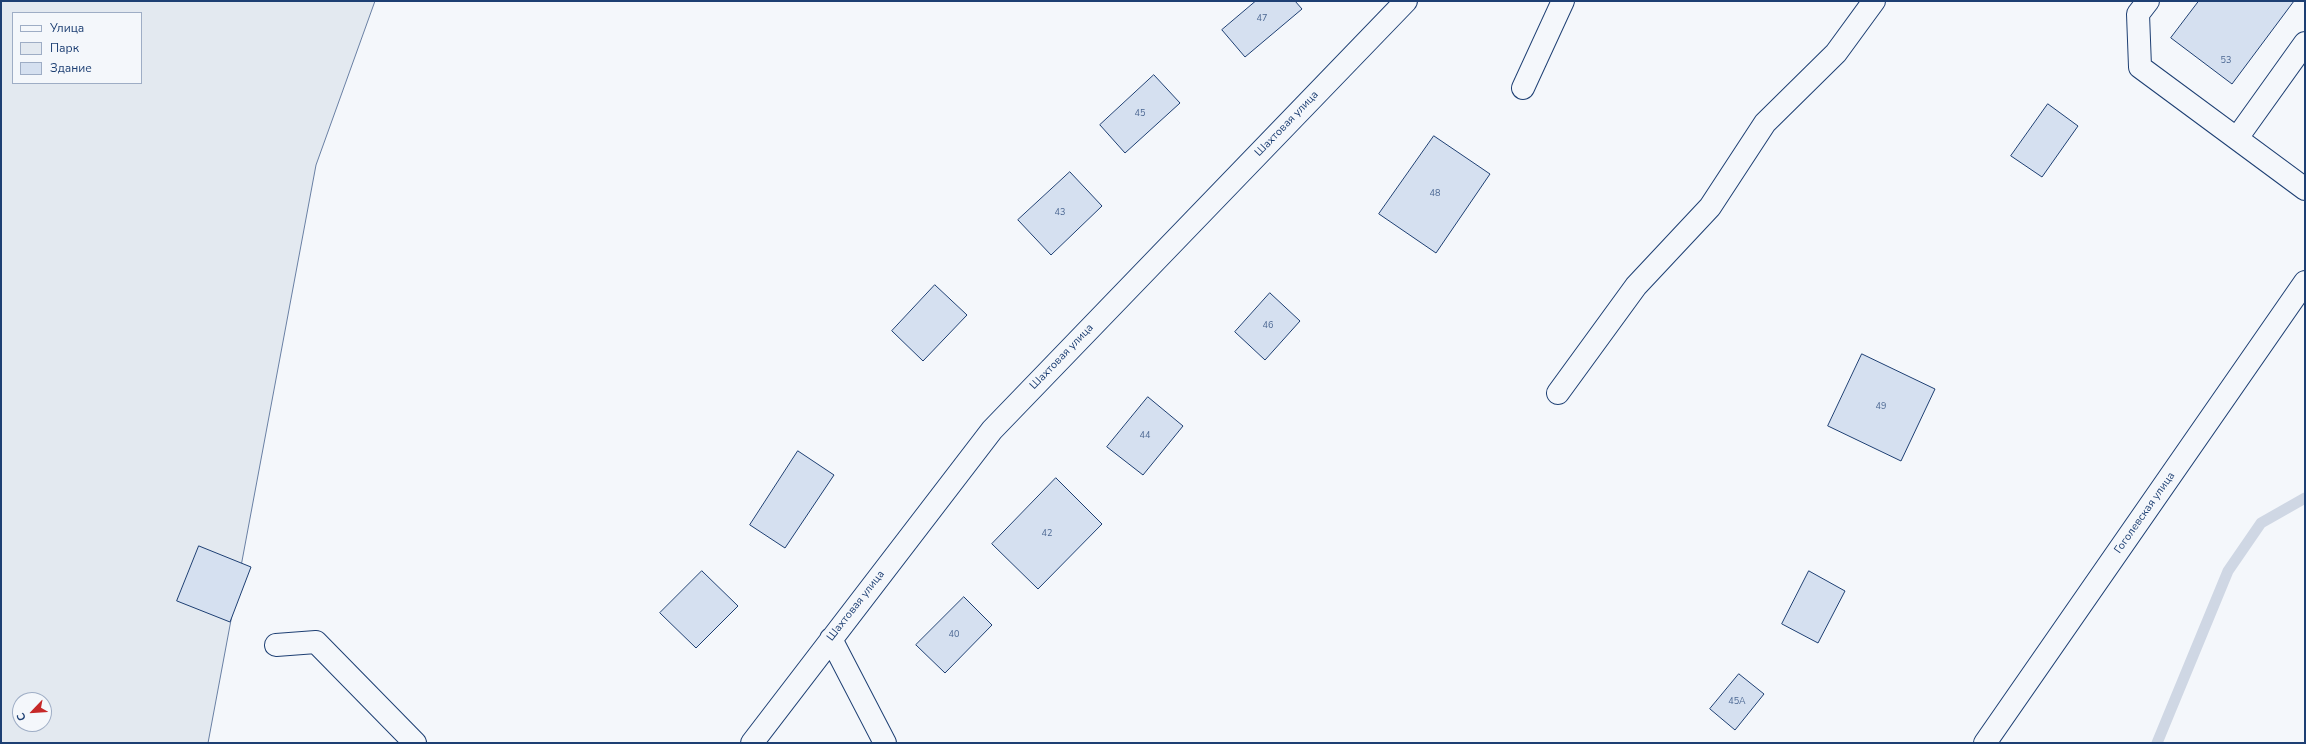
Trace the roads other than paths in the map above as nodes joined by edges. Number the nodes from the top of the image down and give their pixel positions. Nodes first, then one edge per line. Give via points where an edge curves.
1 (1406, 1) edge
2 (1563, 1) edge
3 (1874, 1) edge
4 (2148, 1) edge
5 (2305, 43) edge
6 (1523, 88) dead end
7 (2236, 138) junction
8 (2305, 189) edge
9 (2305, 282) edge
10 (1558, 393) dead end
11 (831, 639) junction
12 (276, 645) dead end
13 (415, 743) edge
14 (752, 743) edge
15 (885, 743) edge
16 (1985, 743) edge

1 - 11 street, Шахтовая улица via 992,430
2 - 6 street
3 - 10 street via 1836,53 1765,124 1710,207 1636,286
4 - 7 street via 2138,14 2140,67
5 - 7 street
7 - 8 street
9 - 16 street, Гоголевская улица
11 - 14 street, Шахтовая улица
11 - 15 street
12 - 13 street via 316,642

